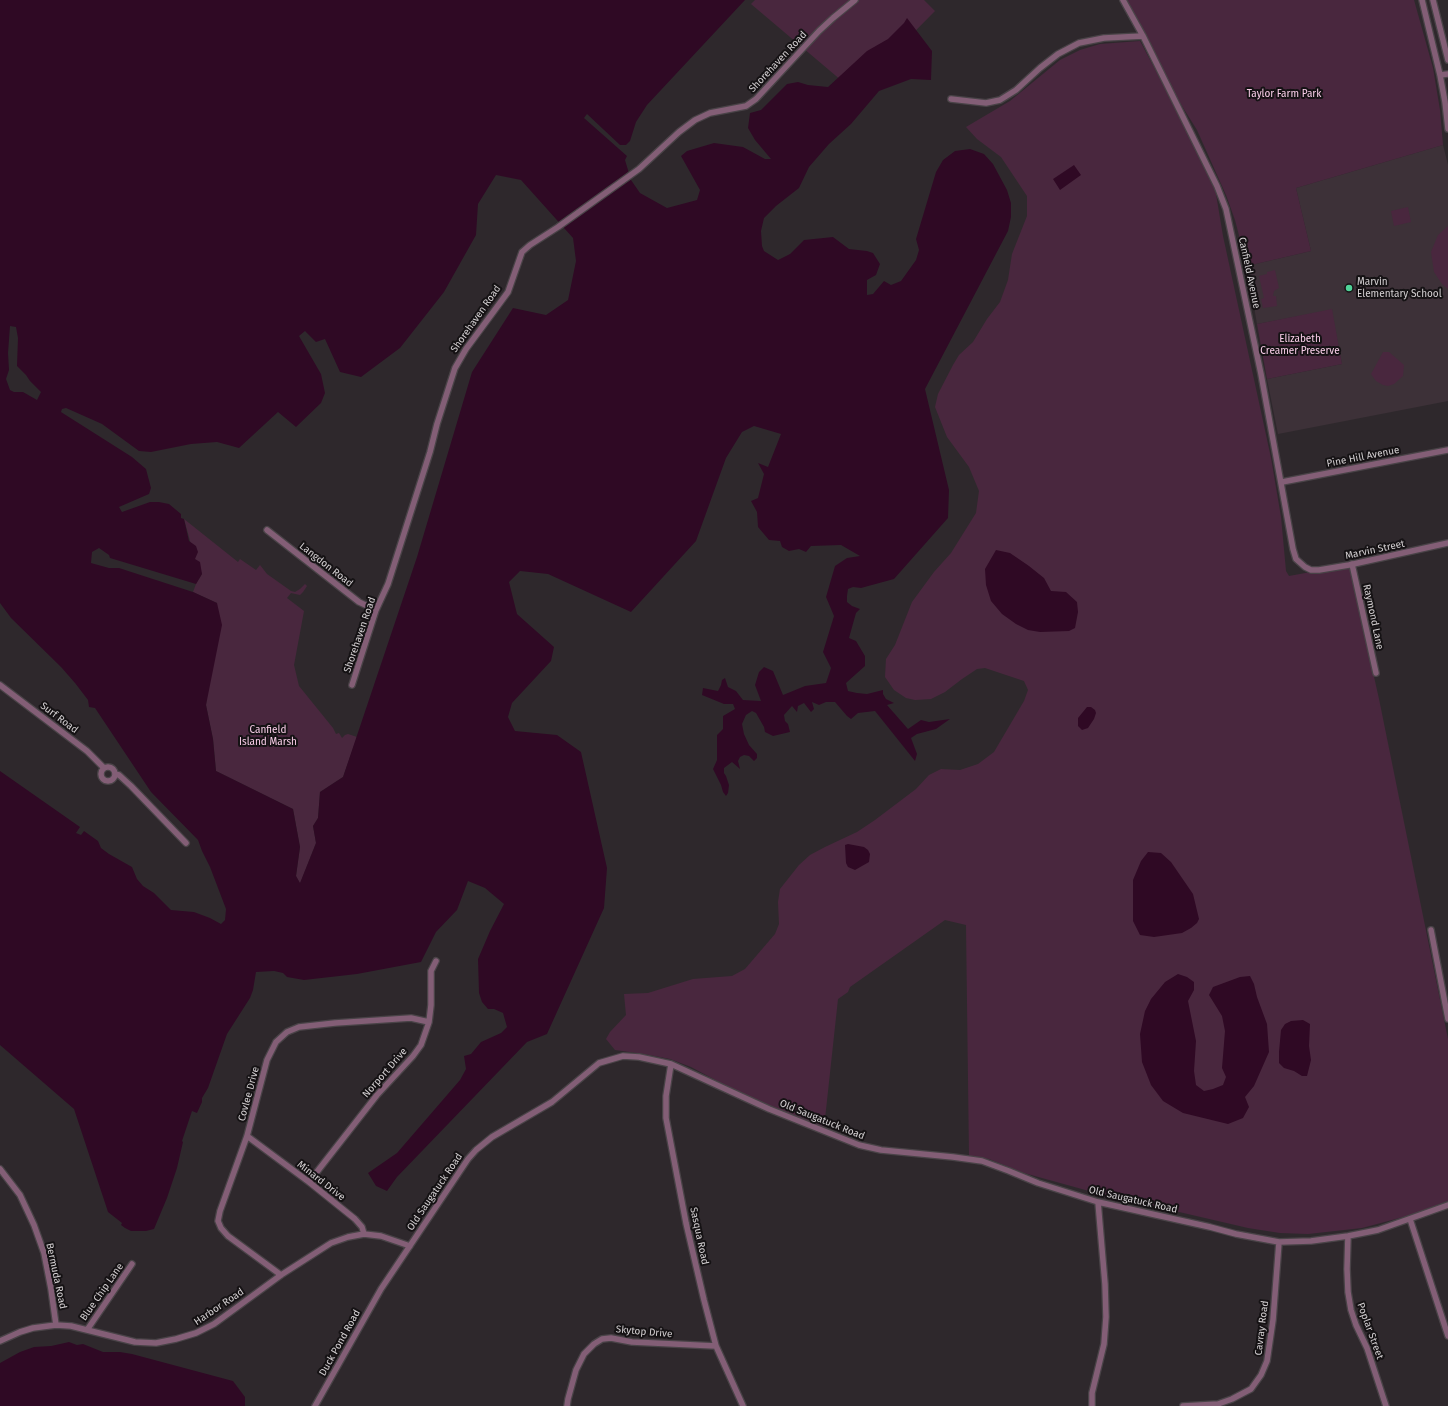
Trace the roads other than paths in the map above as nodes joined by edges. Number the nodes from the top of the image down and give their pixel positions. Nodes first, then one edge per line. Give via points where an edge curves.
1 (855, 0) edge
2 (1123, 0) edge
3 (1422, 0) edge
4 (1433, 0) edge
5 (1142, 36) junction
6 (1448, 60) edge
7 (1448, 74) edge
8 (1440, 75) junction
9 (951, 98) dead end
10 (1448, 130) edge
11 (1448, 450) edge
12 (1282, 482) junction
13 (267, 530) dead end
14 (1448, 543) edge
15 (1352, 564) junction
16 (1305, 567) joint
17 (376, 610) junction
18 (1376, 673) dead end
19 (0, 685) edge
20 (352, 685) dead end
21 (104, 768) junction
22 (115, 774) junction
23 (186, 843) dead end
24 (1431, 930) dead end
25 (436, 961) dead end
26 (1448, 1019) edge
27 (429, 1022) junction
28 (671, 1064) junction
29 (247, 1136) junction
30 (0, 1169) edge
31 (309, 1182) junction
32 (1098, 1202) junction
33 (1448, 1205) edge
34 (1410, 1219) junction
35 (364, 1234) junction
36 (1348, 1236) junction
37 (1279, 1242) junction
38 (410, 1246) junction
39 (132, 1264) dead end
40 (281, 1275) junction
41 (381, 1288) joint
42 (56, 1325) junction
43 (87, 1330) junction
44 (1448, 1336) edge
45 (0, 1341) edge
46 (716, 1346) junction
47 (315, 1406) edge
48 (567, 1406) edge
49 (743, 1406) edge
50 (1092, 1406) edge
51 (1183, 1406) edge
52 (1386, 1406) edge

1 - 17 street, Shorehaven Road via 828,22 756,99 746,106 718,111 699,118 679,132 639,169 522,252 508,292 469,344 455,368 388,584
2 - 5 street, Canfield Avenue
3 - 8 street
4 - 6 street
5 - 9 street via 1104,38 1079,44 1058,54 1016,90 1000,100 986,103
5 - 12 street, Canfield Avenue via 1226,209
7 - 8 street
8 - 10 street
11 - 12 street, Pine Hill Avenue
12 - 16 street, Canfield Avenue via 1293,549 1296,559
13 - 17 street, Langdon Road via 359,602
14 - 15 street, Marvin Street
15 - 16 street, Marvin Street via 1319,570
15 - 18 street, Raymond Lane
17 - 20 street, Shorehaven Road
19 - 21 street, Surf Road via 87,751
21 - 22 street, Surf Road via 111,768
21 - 22 street, Surf Road via 100,774 104,780 112,780
22 - 23 street, Surf Road via 119,774
24 - 26 street
25 - 27 street, Norport Drive via 432,971
27 - 29 street, Covlee Drive via 411,1018 335,1023 299,1027 287,1032 276,1042 267,1060
27 - 31 street, Norport Drive via 413,1056 377,1095
28 - 32 street, Old Saugatuck Road via 776,1112 859,1145 881,1150 982,1161 1038,1183
28 - 38 street, Old Saugatuck Road via 632,1056 604,1062 590,1070 552,1102 492,1137 476,1150 458,1171
28 - 46 street, Sasqua Road via 666,1096 666,1118 691,1242
29 - 31 street, Minard Drive
29 - 40 street, Covlee Drive via 218,1221 228,1236
30 - 42 street, Bermuda Road via 20,1195 44,1252
31 - 35 street, Minard Drive via 355,1219
32 - 37 street, Old Saugatuck Road
32 - 50 street via 1106,1317 1104,1344 1092,1393
33 - 34 street, Old Saugatuck Road
34 - 36 street, Old Saugatuck Road via 1378,1230
34 - 44 street
35 - 38 street via 381,1236
35 - 40 street, Harbor Road via 331,1243
36 - 37 street, Old Saugatuck Road
36 - 52 street, Poplar Street via 1347,1269 1351,1310 1367,1348
37 - 51 street, Cavray Road via 1273,1320 1267,1361 1261,1375 1251,1389 1232,1399 1218,1404
38 - 41 street, Old Saugatuck Road
39 - 43 street, Blue Chip Lane
40 - 43 street, Harbor Road via 214,1324 176,1339 156,1343 135,1342
41 - 47 street, Duck Pond Road
42 - 43 street, Harbor Road
42 - 45 street, Harbor Road via 20,1332
46 - 48 street, Skytop Drive via 602,1339 584,1354 576,1370
46 - 49 street, Sasqua Road

